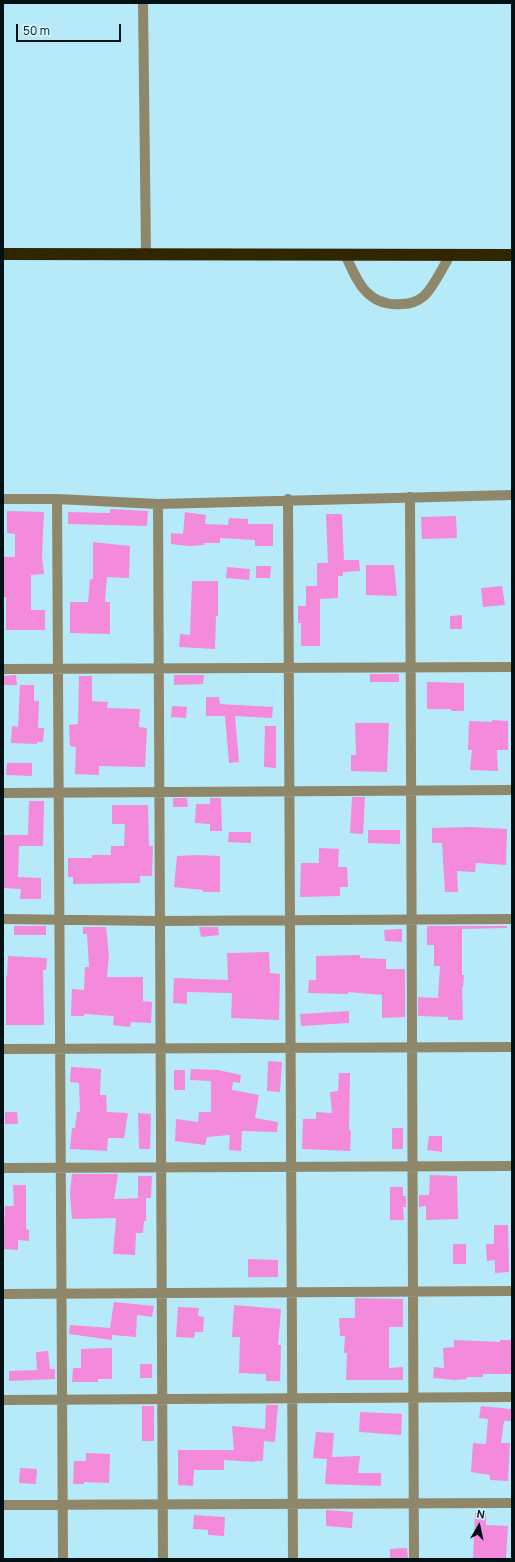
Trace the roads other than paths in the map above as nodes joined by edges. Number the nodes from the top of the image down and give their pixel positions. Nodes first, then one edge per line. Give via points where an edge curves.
1 (143, 3) edge
2 (146, 253) junction
3 (3, 254) edge
4 (345, 254) junction
5 (451, 254) junction
6 (512, 255) edge
7 (512, 495) edge
8 (410, 497) junction
9 (3, 499) edge
10 (57, 499) junction
11 (288, 499) junction
12 (158, 504) junction
13 (512, 667) edge
14 (289, 668) junction
15 (410, 668) junction
16 (3, 669) edge
17 (58, 669) junction
18 (159, 669) junction
19 (411, 790) junction
20 (512, 790) edge
21 (290, 791) junction
22 (59, 792) junction
23 (160, 792) junction
24 (3, 793) edge
25 (3, 919) edge
26 (512, 919) edge
27 (59, 920) junction
28 (290, 920) junction
29 (411, 920) junction
30 (160, 921) junction
31 (161, 1048) junction
32 (291, 1048) junction
33 (412, 1048) junction
34 (512, 1048) edge
35 (3, 1049) edge
36 (60, 1049) junction
37 (512, 1166) edge
38 (162, 1167) junction
39 (291, 1167) junction
40 (412, 1167) junction
41 (3, 1168) edge
42 (61, 1168) junction
43 (512, 1291) edge
44 (292, 1292) junction
45 (413, 1292) junction
46 (162, 1293) junction
47 (3, 1294) edge
48 (61, 1294) junction
49 (413, 1397) junction
50 (512, 1397) edge
51 (292, 1398) junction
52 (62, 1399) junction
53 (163, 1399) junction
54 (3, 1400) edge
55 (512, 1503) edge
56 (62, 1504) junction
57 (163, 1504) junction
58 (293, 1504) junction
59 (413, 1504) junction
60 (3, 1505) edge
61 (63, 1559) edge
62 (163, 1559) edge
63 (293, 1559) edge
64 (414, 1559) edge

1 - 2 street
2 - 3 highway
2 - 4 highway
4 - 5 highway
4 - 5 street via 360,286 372,298 389,305 414,303 425,295
5 - 6 highway
7 - 8 street
8 - 11 street
8 - 15 street
9 - 10 street
10 - 12 street
10 - 17 street
11 - 12 street
11 - 14 street
12 - 18 street
13 - 15 street
14 - 15 street
14 - 18 street
14 - 21 street
15 - 19 street
16 - 17 street
17 - 18 street
17 - 22 street
18 - 23 street
19 - 20 street
19 - 21 street
19 - 29 street
21 - 23 street
21 - 28 street
22 - 23 street
22 - 24 street
22 - 27 street
23 - 30 street
25 - 27 street
26 - 29 street
27 - 30 street
27 - 36 street
28 - 29 street
28 - 30 street
28 - 32 street
29 - 33 street
30 - 31 street
31 - 32 street
31 - 36 street
31 - 38 street
32 - 33 street
32 - 39 street
33 - 34 street
33 - 40 street
35 - 36 street
36 - 42 street
37 - 40 street
38 - 39 street
38 - 42 street
38 - 46 street
39 - 40 street
39 - 44 street
40 - 45 street
41 - 42 street
42 - 48 street
43 - 45 street
44 - 45 street
44 - 46 street
44 - 51 street
45 - 49 street
46 - 48 street
46 - 53 street
47 - 48 street
48 - 52 street
49 - 50 street
49 - 51 street
49 - 59 street
51 - 53 street
51 - 58 street
52 - 53 street
52 - 54 street
52 - 56 street
53 - 57 street
55 - 59 street
56 - 57 street
56 - 60 street
56 - 61 street
57 - 58 street
57 - 62 street
58 - 59 street
58 - 63 street
59 - 64 street

